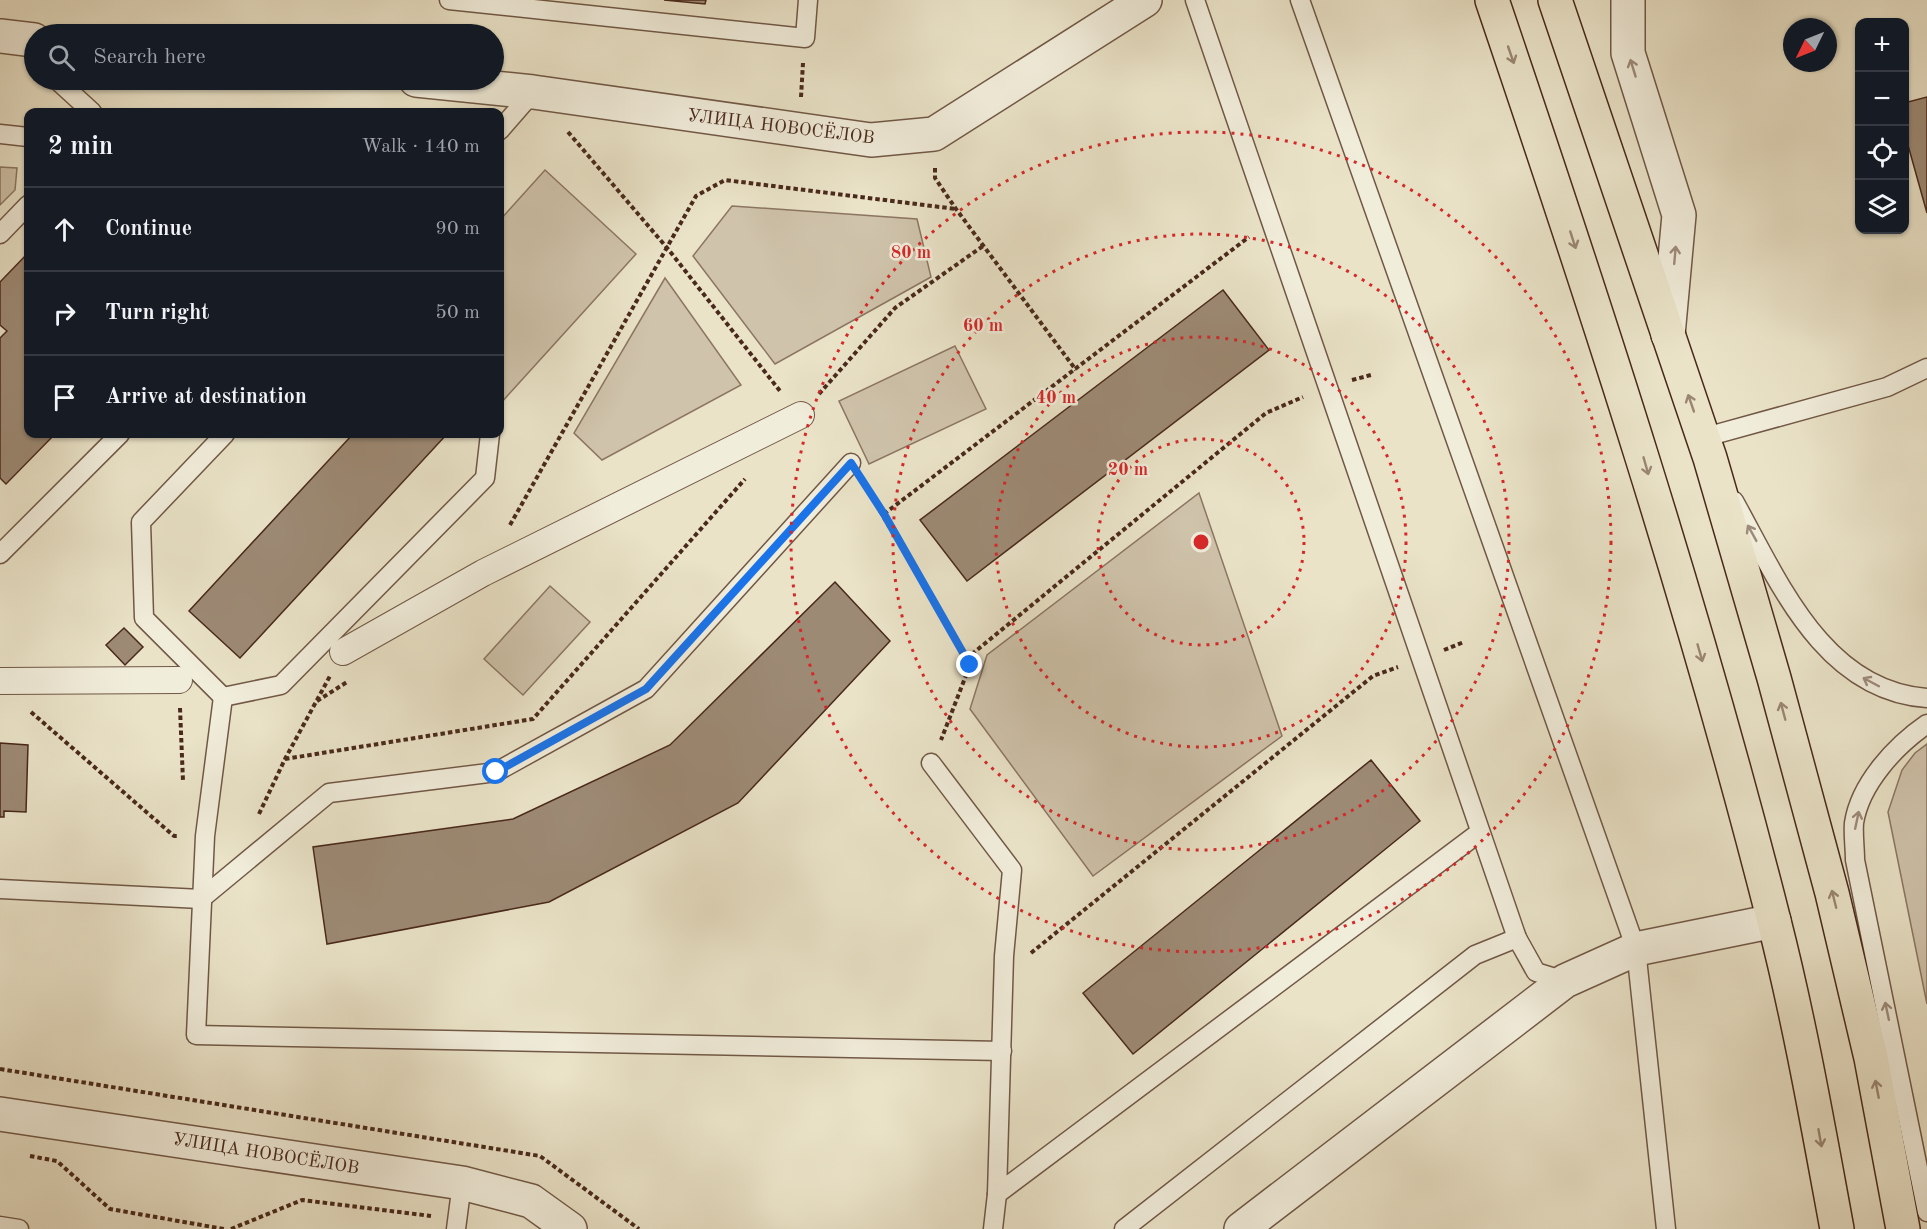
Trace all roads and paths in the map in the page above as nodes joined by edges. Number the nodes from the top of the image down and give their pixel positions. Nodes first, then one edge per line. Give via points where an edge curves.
1 (449, 0) edge
2 (808, 0) edge
3 (1145, 0) edge
4 (1195, 0) edge
5 (1300, 0) edge
6 (1492, 0) edge
7 (1555, 0) edge
8 (1628, 0) edge
9 (805, 38) junction
10 (504, 89) edge
11 (68, 90) edge
12 (533, 92) junction
13 (88, 108) edge
14 (504, 125) edge
15 (798, 130) junction
16 (0, 134) edge
17 (934, 134) junction
18 (24, 137) edge
19 (24, 209) edge
20 (956, 209) junction
21 (1270, 220) junction
22 (0, 234) edge
23 (983, 246) junction
24 (668, 249) junction
25 (1668, 334) junction
26 (1927, 368) edge
27 (1076, 370) junction
28 (1327, 387) junction
29 (801, 415) junction
30 (116, 438) edge
31 (221, 438) edge
32 (490, 438) edge
33 (1706, 448) junction
34 (851, 463) joint
35 (746, 478) dead end
36 (884, 514) junction
37 (0, 554) edge
38 (483, 573) junction
39 (343, 652) dead end
40 (966, 659) junction
41 (1421, 659) junction
42 (355, 677) dead end
43 (179, 680) joint
44 (0, 681) edge
45 (224, 697) junction
46 (1927, 698) edge
47 (317, 700) dead end
48 (1927, 724) edge
49 (285, 759) dead end
50 (931, 763) joint
51 (183, 788) dead end
52 (1480, 832) junction
53 (0, 889) edge
54 (201, 899) junction
55 (1774, 921) junction
56 (1517, 938) junction
57 (1636, 949) junction
58 (1004, 956) junction
59 (1565, 981) junction
60 (1002, 1051) junction
61 (1902, 1082) junction
62 (0, 1114) edge
63 (26, 1155) dead end
64 (462, 1183) junction
65 (997, 1194) junction
66 (1927, 1212) edge
67 (456, 1224) edge
68 (0, 1226) edge
69 (19, 1229) edge
70 (224, 1229) edge
71 (231, 1229) edge
72 (570, 1229) edge
73 (993, 1229) edge
74 (1124, 1229) edge
75 (1241, 1229) edge
76 (1666, 1229) edge
77 (1837, 1229) edge
78 (1904, 1229) edge

1 - 9 lane
2 - 9 lane
3 - 17 street, УЛИЦА НОВОСЁЛОВ
4 - 21 lane
5 - 57 lane
6 -> 55 highway via 1643,456
7 - 25 highway
25 -> 8 street via 1679,215 1629,53
9 - 15 path
10 - 12 street, УЛИЦА НОВОСЁЛОВ
11 - 13 lane
12 - 14 lane
12 - 15 street, УЛИЦА НОВОСЁЛОВ
12 - 24 path
15 - 17 street, УЛИЦА НОВОСЁЛОВ via 871,140
16 - 18 lane
17 - 20 path via 935,178
19 - 22 lane
20 - 23 path
20 - 24 path via 725,180 696,196
21 - 27 path
21 - 28 lane
23 - 27 path
23 - 29 path via 895,308
24 - 29 path
24 - 38 path
33 -> 25 highway
26 - 33 lane via 1887,387
27 - 36 path
28 - 40 path via 1266,413
28 - 41 lane
29 - 38 street
30 - 37 lane
31 - 45 lane via 141,522 144,618
32 - 45 lane via 485,478 280,685
46 -> 33 lane via 1885,689 1863,678 1822,645 1803,622
78 -> 33 highway via 1871,1058 1832,893
34 - 36 path
34 - 54 lane via 646,689 496,772 329,793
35 - 49 path via 533,720
36 - 40 path
38 - 39 street
40 - 50 path via 970,665
41 - 52 lane
41 - 58 path via 1373,676 1027,956
42 - 47 path
43 - 44 street
43 - 51 path
45 - 54 lane
61 -> 48 lane via 1855,860 1854,822 1879,769
50 - 58 lane via 1012,870
52 - 56 lane
52 - 65 lane
53 - 54 lane
54 - 60 lane via 196,1035
55 - 57 street
55 -> 77 highway via 1806,1060
56 - 59 lane via 1536,972
56 - 74 lane via 1475,955
57 - 59 street
57 - 76 lane
58 - 60 lane
59 - 75 street
60 - 65 lane
61 - 66 lane
61 - 78 lane
62 - 64 street, УЛИЦА НОВОСЁЛОВ
63 - 70 path via 57,1161 110,1209
64 - 67 lane
64 - 72 street, УЛИЦА НОВОСЁЛОВ via 531,1200
65 - 73 lane
67 - 71 path via 302,1200
68 - 69 lane

